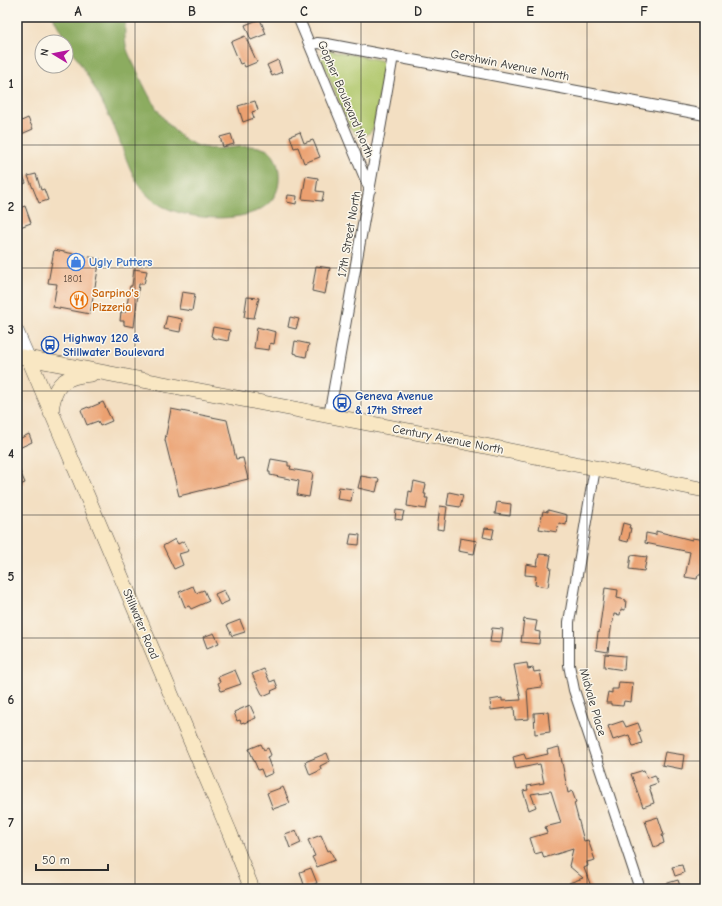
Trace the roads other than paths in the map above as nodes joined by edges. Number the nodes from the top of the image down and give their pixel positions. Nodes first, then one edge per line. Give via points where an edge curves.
1 (298, 17) edge
2 (310, 46) junction
3 (394, 56) junction
4 (705, 115) edge
5 (370, 190) junction
6 (17, 331) edge
7 (23, 358) edge
8 (102, 372) junction
9 (51, 414) junction
10 (329, 416) junction
11 (595, 468) junction
12 (705, 490) edge
13 (252, 889) edge
14 (640, 889) edge

1 - 2 street, Gopher Boulevard North
2 - 3 street, Gershwin Avenue North via 320,43
2 - 5 street, Gopher Boulevard North
3 - 4 street, Gershwin Avenue North
3 - 5 street, 17th Street North
5 - 10 street, 17th Street North
6 - 7 street
7 - 8 main road, Century Avenue North
7 - 9 main road, Stillwater Road
8 - 9 main road via 74,376 63,382 54,395
8 - 10 main road, Century Avenue North
9 - 13 main road, Stillwater Road
10 - 11 main road, Century Avenue North
11 - 12 main road, Century Avenue North
11 - 14 street, Midvale Place via 569,622 569,665 574,690

